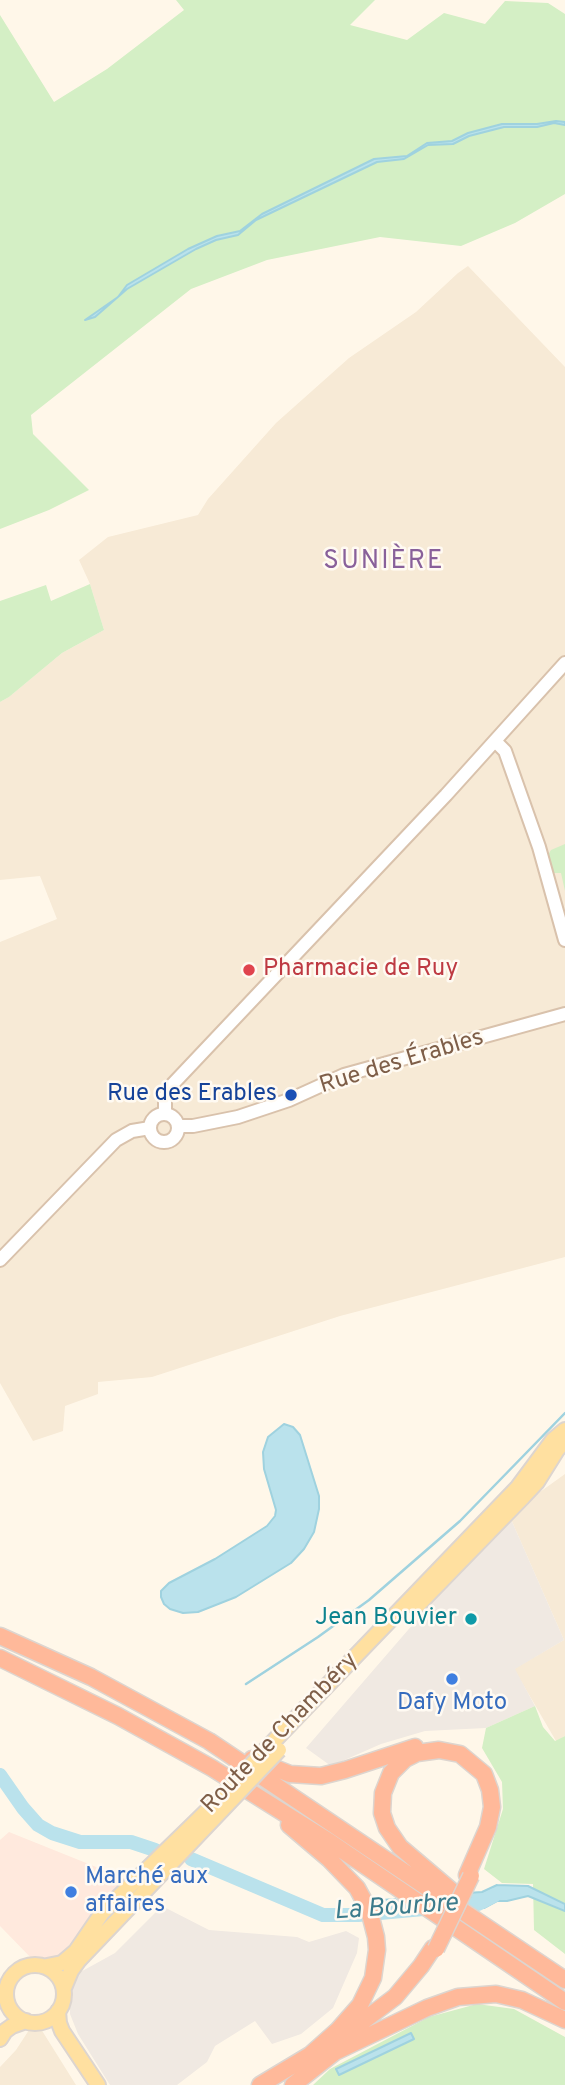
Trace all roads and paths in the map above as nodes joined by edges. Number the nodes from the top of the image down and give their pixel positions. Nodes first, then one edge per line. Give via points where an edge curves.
1 (565, 663) edge
2 (495, 741) junction
3 (565, 940) edge
4 (565, 1014) edge
5 (545, 1021) junction
6 (565, 1022) edge
7 (165, 1113) junction
8 (179, 1126) junction
9 (150, 1128) junction
10 (0, 1260) edge
11 (565, 1430) edge
12 (565, 1441) edge
13 (0, 1636) edge
14 (0, 1658) edge
15 (209, 1741) junction
16 (275, 1747) junction
17 (256, 1795) junction
18 (218, 1807) junction
19 (469, 1875) junction
20 (442, 1891) junction
21 (434, 1948) junction
22 (47, 1966) junction
23 (565, 1980) edge
24 (64, 1988) junction
25 (7, 2001) junction
26 (565, 2002) edge
27 (58, 2011) junction
28 (565, 2020) edge
29 (0, 2021) edge
30 (33, 2022) junction
31 (0, 2039) edge
32 (335, 2052) junction
33 (310, 2055) junction
34 (88, 2085) edge
35 (99, 2085) edge
36 (260, 2085) edge
37 (293, 2085) edge

1 - 2 main road
2 - 3 main road via 505,751 539,847
2 - 7 main road via 170,1087
4 - 5 main road, Rue des Érables
5 - 6 main road, Rue des Érables
5 - 8 main road, Rue des Érables via 344,1075 238,1117
7 - 8 main road
7 - 9 main road via 154,1118
8 - 9 main road via 174,1138 166,1142 154,1138
9 - 10 main road via 116,1140
11 - 16 main road, Route de Chambéry via 518,1487
12 - 16 main road, Route de Chambéry via 523,1497
13 - 15 highway via 101,1682
14 - 17 highway via 118,1716
15 - 19 highway via 271,1768 312,1776 434,1743 469,1752 491,1775 497,1804 493,1828
15 - 20 highway
16 - 18 main road, Route de Chambéry, bridge
17 - 26 highway
17 - 33 highway via 343,1872 365,1900 374,1922 377,1950 369,1990 349,2018
18 - 22 main road, Route de Chambéry via 102,1913 76,1951 62,1963
18 - 24 main road, Route de Chambéry via 79,1960
19 - 20 highway via 492,1807 484,1774 460,1754 439,1750 417,1753 391,1773 382,1813 400,1847
19 - 21 highway, bridge
20 - 23 highway
21 - 32 highway via 404,1996
21 - 33 highway via 395,1997
22 - 24 main road
22 - 25 main road via 20,1969 8,1984
24 - 27 main road
25 - 29 main road
25 - 30 main road via 14,2014
27 - 30 main road via 47,2020
27 - 35 main road via 62,2031
28 - 32 highway via 496,1994 458,1997
30 - 31 main road via 12,2026
30 - 34 main road via 55,2036
32 - 37 highway
33 - 36 highway

